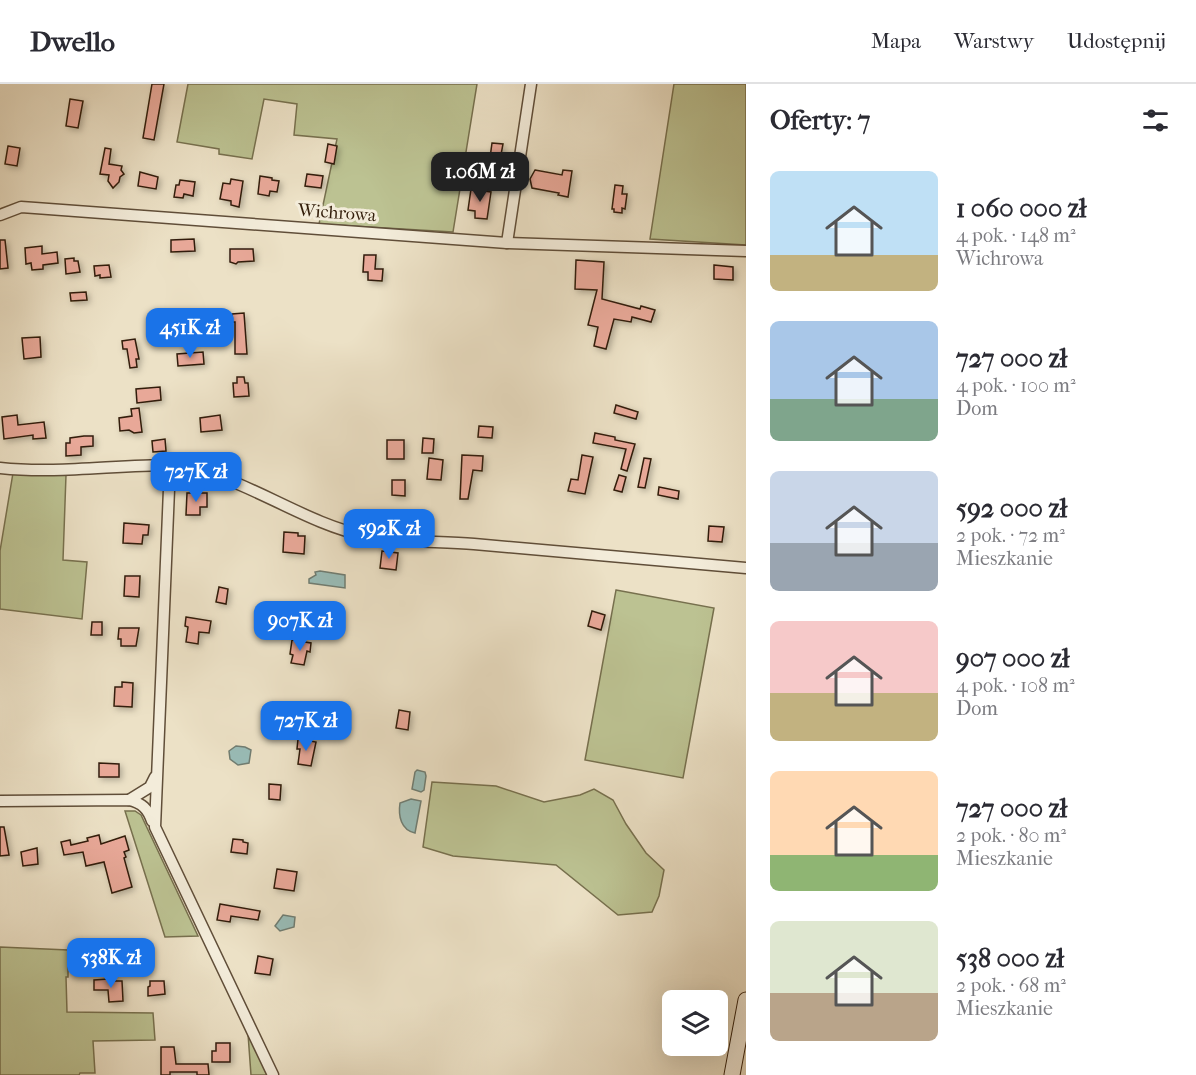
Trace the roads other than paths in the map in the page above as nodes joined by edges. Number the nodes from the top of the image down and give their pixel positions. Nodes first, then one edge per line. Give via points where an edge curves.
1 (531, 84) edge
2 (0, 215) edge
3 (507, 243) junction
4 (746, 251) edge
5 (170, 465) junction
6 (0, 468) edge
7 (746, 568) edge
8 (157, 775) junction
9 (129, 800) junction
10 (0, 801) edge
11 (155, 827) junction
12 (746, 1000) edge
13 (273, 1075) edge
14 (732, 1075) edge

1 - 3 street
2 - 3 street, Wichrowa via 21,207 35,207
3 - 4 street, Wichrowa
5 - 6 street
5 - 7 street via 197,470 326,524 368,537
5 - 8 street
8 - 9 street via 150,787
8 - 11 street
9 - 10 street
9 - 11 street via 148,810
11 - 13 street
12 - 14 street

